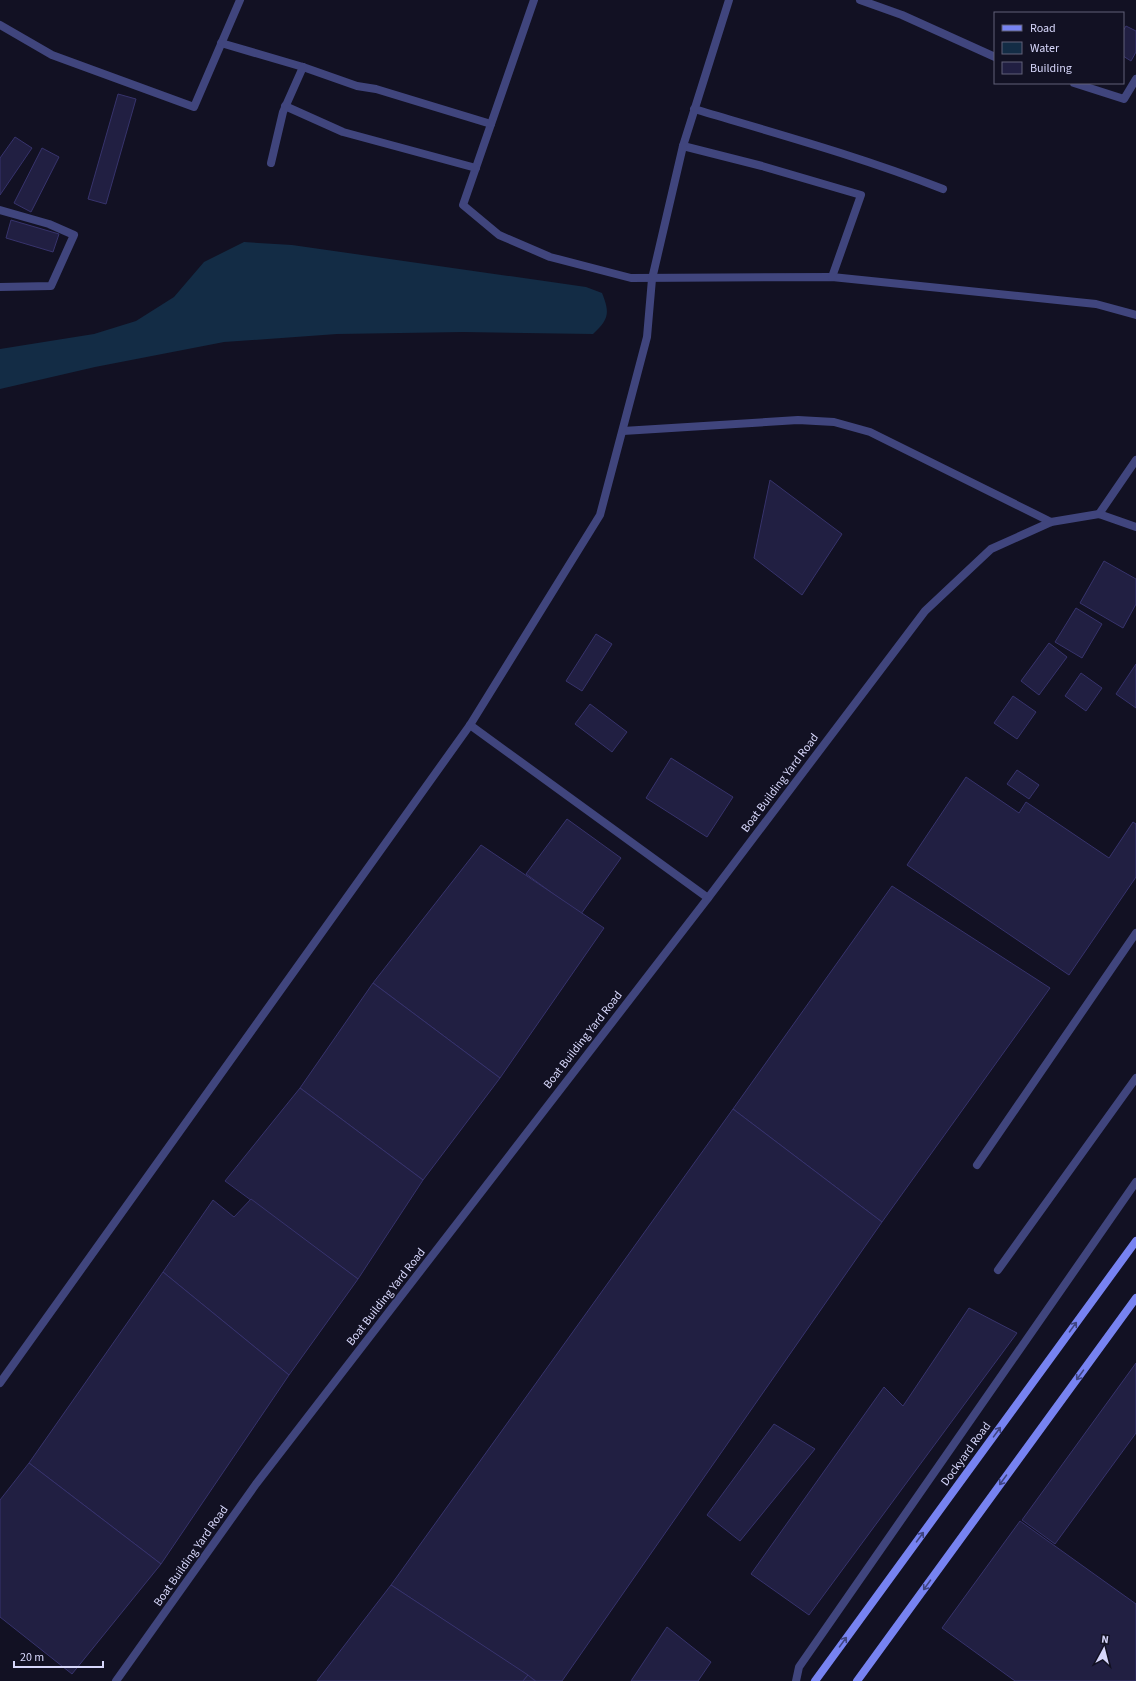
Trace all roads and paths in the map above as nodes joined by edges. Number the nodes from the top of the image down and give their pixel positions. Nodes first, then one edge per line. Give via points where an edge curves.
1 (240, 0) edge
2 (534, 0) edge
3 (729, 0) edge
4 (860, 0) edge
5 (0, 25) edge
6 (221, 43) junction
7 (994, 56) edge
8 (303, 67) junction
9 (1136, 79) edge
10 (1077, 84) edge
11 (285, 106) junction
12 (694, 109) junction
13 (491, 124) junction
14 (683, 146) junction
15 (271, 163) dead end
16 (476, 168) junction
17 (943, 189) dead end
18 (0, 210) edge
19 (832, 277) junction
20 (652, 282) junction
21 (0, 287) edge
22 (1136, 315) edge
23 (623, 431) junction
24 (1136, 460) edge
25 (1099, 514) junction
26 (1051, 522) junction
27 (1136, 527) edge
28 (470, 725) junction
29 (708, 898) junction
30 (1136, 933) edge
31 (1136, 1078) edge
32 (978, 1165) dead end
33 (1136, 1182) edge
34 (1136, 1241) edge
35 (998, 1270) dead end
36 (1136, 1298) edge
37 (0, 1383) edge
38 (116, 1681) edge
39 (796, 1681) edge
40 (815, 1681) edge
41 (856, 1681) edge

1 - 6 street
2 - 13 street
3 - 12 street
4 - 7 street via 902,15
5 - 6 street via 52,55 194,107
6 - 8 street
8 - 11 street
8 - 13 street via 357,86 376,88
9 - 10 street via 1124,99
11 - 15 street
11 - 16 street via 343,132
12 - 14 street
12 - 17 street via 887,167
13 - 16 street
14 - 19 street via 861,195
14 - 20 street
16 - 20 street via 463,205 499,235 550,257
18 - 21 street via 49,224 74,235 51,286
19 - 20 street
19 - 22 street via 1096,304
20 - 23 street via 647,337
23 - 26 street via 798,420 834,422 870,432
23 - 28 street via 600,515
24 - 25 street
25 - 26 street, Boat Building Yard Road
25 - 27 street, Boat Building Yard Road
26 - 29 street, Boat Building Yard Road via 991,549 926,611
28 - 29 street
28 - 37 street
29 - 38 street, Boat Building Yard Road via 256,1484
30 - 32 street
31 - 35 street
33 - 39 street via 799,1667
40 -> 34 street, Dockyard Road
36 -> 41 street

